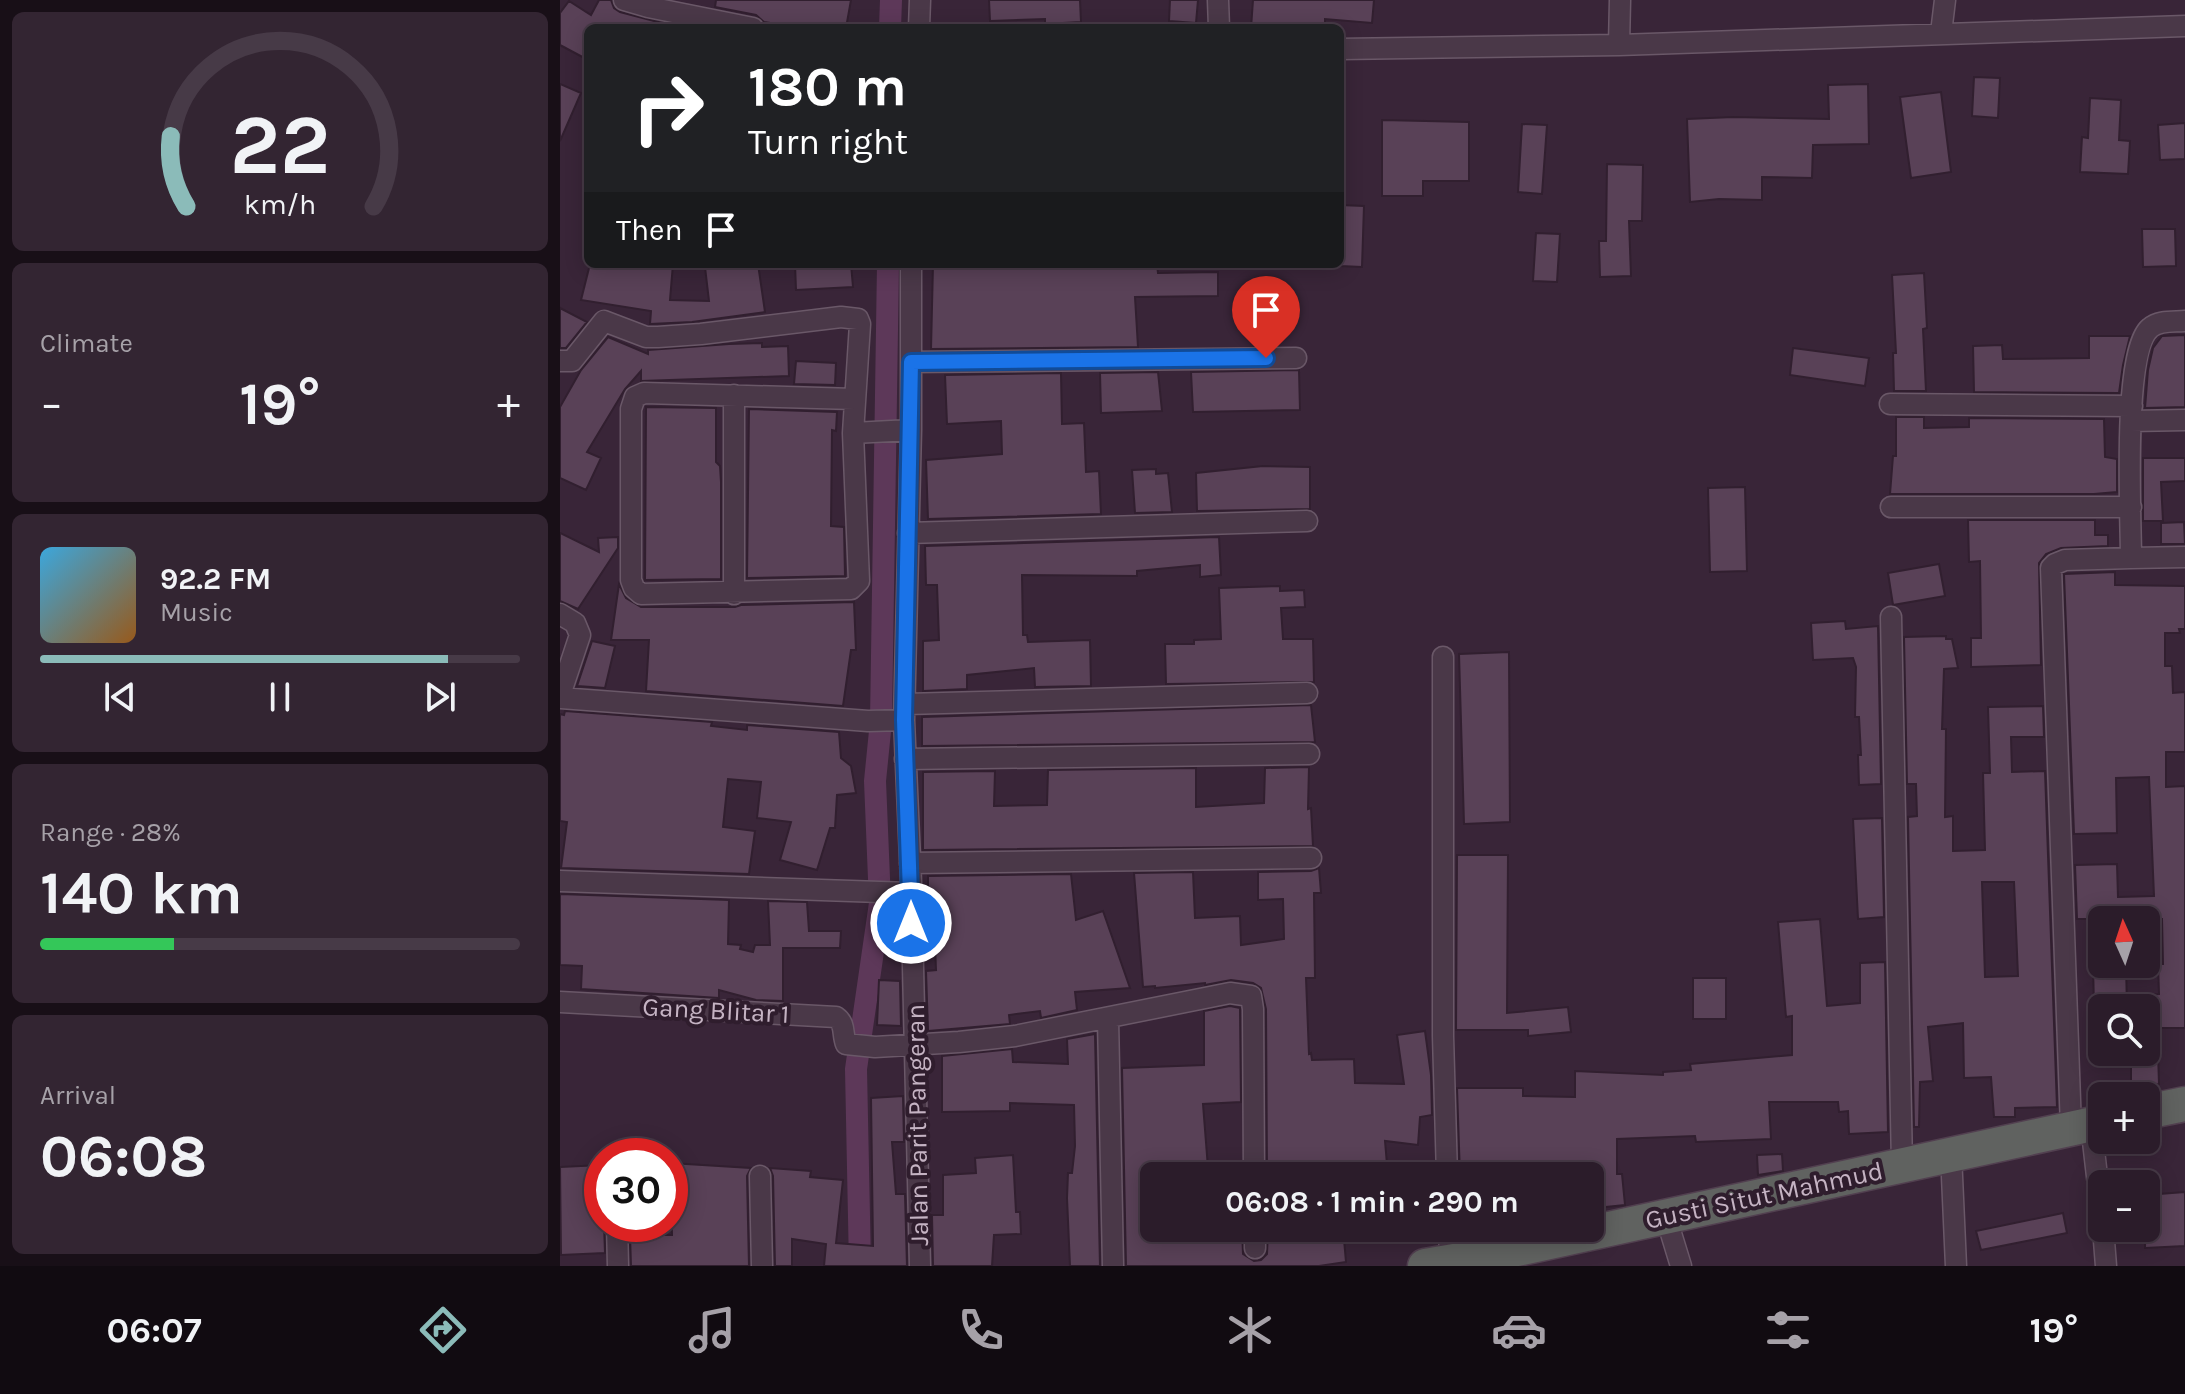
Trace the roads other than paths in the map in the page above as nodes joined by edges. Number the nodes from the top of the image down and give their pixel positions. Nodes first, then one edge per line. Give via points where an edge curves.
1 (624, 0) edge
2 (920, 0) edge
3 (1218, 0) edge
4 (1620, 0) edge
5 (1945, 0) edge
6 (733, 24) edge
7 (919, 24) edge
8 (1219, 24) edge
9 (2185, 26) edge
10 (1941, 33) junction
11 (1619, 45) junction
12 (1344, 49) edge
13 (911, 268) edge
14 (2185, 321) edge
15 (1296, 358) dead end
16 (560, 361) edge
17 (911, 362) junction
18 (734, 395) junction
19 (854, 399) junction
20 (1890, 404) dead end
21 (2131, 414) junction
22 (2185, 420) edge
23 (906, 429) junction
24 (859, 432) junction
25 (1891, 507) dead end
26 (2131, 507) junction
27 (1307, 521) dead end
28 (908, 533) junction
29 (2185, 557) edge
30 (2131, 558) junction
31 (734, 594) junction
32 (560, 614) edge
33 (1891, 617) dead end
34 (1443, 657) dead end
35 (1307, 693) dead end
36 (560, 696) edge
37 (901, 715) junction
38 (1309, 754) dead end
39 (905, 759) junction
40 (1311, 858) dead end
41 (910, 863) junction
42 (560, 881) edge
43 (903, 892) junction
44 (560, 1002) edge
45 (1108, 1018) junction
46 (915, 1044) junction
47 (2185, 1104) edge
48 (2160, 1109) edge
49 (2088, 1125) edge
50 (1951, 1154) junction
51 (1254, 1162) edge
52 (1447, 1162) edge
53 (1902, 1165) junction
54 (760, 1176) dead end
55 (1666, 1217) junction
56 (617, 1242) edge
57 (2104, 1242) edge
58 (1441, 1252) edge
59 (1495, 1260) edge
60 (618, 1266) edge
61 (762, 1266) edge
62 (920, 1266) edge
63 (1113, 1266) edge
64 (1681, 1266) edge
65 (1956, 1266) edge
66 (2106, 1266) edge

1 - 6 street
2 - 7 street
3 - 8 street
4 - 11 street
5 - 10 street
9 - 10 street
10 - 11 street
11 - 12 street
13 - 17 street, Jalan Parit Pangeran
14 - 21 street via 2159,322 2148,329 2136,354
15 - 17 street
16 - 19 street via 572,361 604,321 658,337 852,317 860,324
17 - 23 street, Jalan Parit Pangeran
18 - 19 street
18 - 31 street
18 - 31 street via 635,397 631,580 641,594
19 - 24 street
20 - 21 street
21 - 22 street
21 - 26 street
23 - 24 street
23 - 28 street, Jalan Parit Pangeran
24 - 31 street via 859,581 851,589
25 - 26 street
26 - 30 street
27 - 28 street
28 - 37 street, Jalan Parit Pangeran
29 - 30 street
30 - 49 street via 2065,560 2051,568
32 - 36 street via 575,623 580,635
33 - 53 street
34 - 52 street
35 - 37 street
36 - 37 street via 868,721
37 - 39 street, Jalan Parit Pangeran
38 - 39 street
39 - 41 street, Jalan Parit Pangeran
40 - 41 street
41 - 43 street, Jalan Parit Pangeran
42 - 43 street
43 - 46 street, Jalan Parit Pangeran
44 - 46 street, Gang Blitar 1 via 836,1017 846,1044
45 - 46 street via 1015,1036
45 - 51 street via 1230,993 1251,996
45 - 63 street
46 - 62 street, Jalan Parit Pangeran
47 - 48 highway
49 - 50 highway, Gusti Situt Mahmud
50 - 53 highway, Gusti Situt Mahmud
50 - 65 street
53 - 55 highway, Gusti Situt Mahmud
54 - 61 street
55 - 59 highway, Gusti Situt Mahmud
55 - 64 street
56 - 60 street
57 - 66 street
58 - 59 highway, Gusti Situt Mahmud

